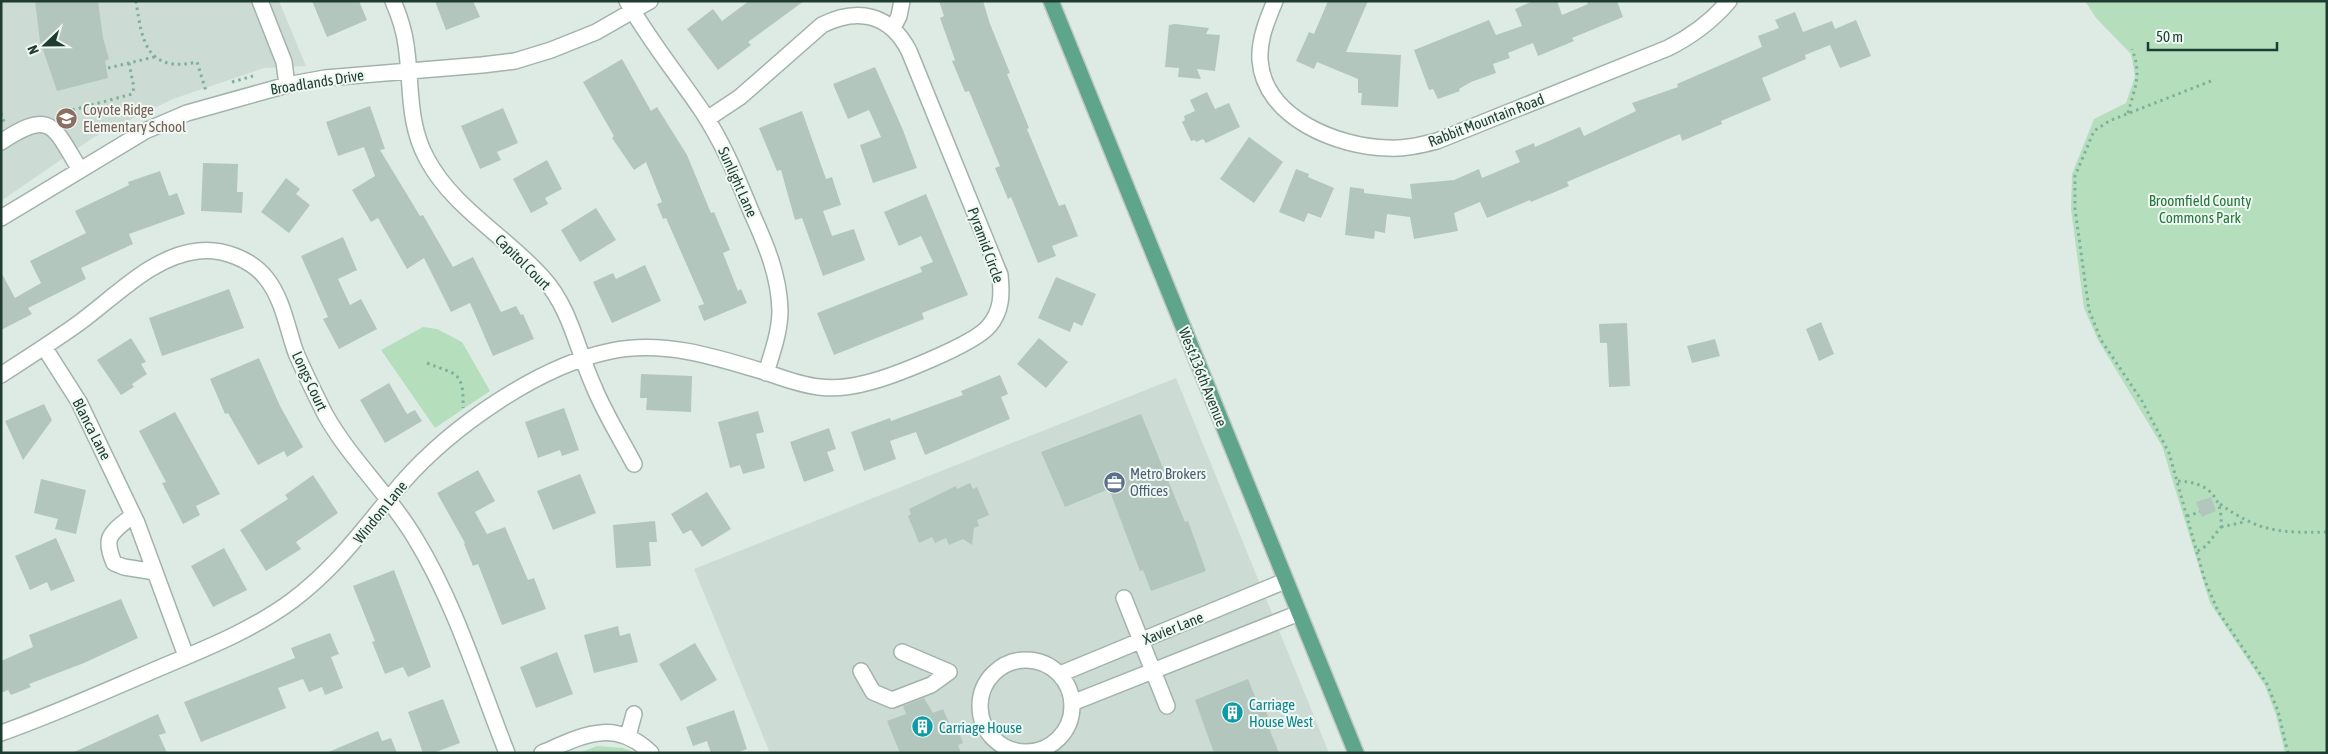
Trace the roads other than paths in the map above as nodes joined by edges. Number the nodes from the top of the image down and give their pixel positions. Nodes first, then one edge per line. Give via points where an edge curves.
1 (260, 1) edge
2 (393, 1) edge
3 (650, 1) edge
4 (902, 1) edge
5 (1051, 1) edge
6 (1275, 1) edge
7 (1729, 1) edge
8 (630, 7) edge
9 (854, 8) edge
10 (893, 28) junction
11 (408, 70) junction
12 (288, 85) junction
13 (707, 119) junction
14 (1, 142) edge
15 (80, 170) junction
16 (1, 218) edge
17 (44, 347) junction
18 (583, 359) junction
19 (766, 373) junction
20 (1, 375) edge
21 (634, 464) dead end
22 (389, 500) junction
23 (133, 515) junction
24 (155, 572) junction
25 (1285, 581) junction
26 (1124, 598) dead end
27 (1299, 613) junction
28 (1141, 641) junction
29 (902, 652) dead end
30 (186, 656) junction
31 (861, 671) dead end
32 (1152, 671) junction
33 (1060, 674) junction
34 (1072, 703) junction
35 (1167, 706) dead end
36 (634, 714) dead end
37 (1, 733) edge
38 (628, 736) junction
39 (507, 753) edge
40 (542, 753) edge
41 (651, 753) edge
42 (1356, 753) edge

1 - 12 street via 284,62
2 - 11 street, Capitol Court via 401,21
3 - 8 street, Broadlands Drive
4 - 10 street
5 - 25 main road, West 136th Avenue
6 - 7 street, Rabbit Mountain Road via 1261,42 1260,61 1272,96 1298,121 1336,138 1388,148 1437,141 1668,48 1710,21
8 - 11 street, Broadlands Drive via 596,32 515,61
8 - 13 street, Sunlight Lane
9 - 10 street
9 - 13 street via 822,25 740,98
10 - 19 street, Pyramid Circle via 909,51 1000,275 1002,293 999,309 981,335 964,345 869,383 822,387
11 - 12 street, Broadlands Drive
11 - 18 street, Capitol Court via 411,112 427,159 456,197 543,278 569,319
12 - 15 street, Broadlands Drive via 187,113 145,131
13 - 19 street, Sunlight Lane via 725,152 772,261 778,286 780,312 777,335
14 - 15 street via 34,124 45,125 57,131
15 - 16 street, Broadlands Drive
17 - 20 street, Longs Court
17 - 22 street, Longs Court via 151,269 178,255 217,251 234,255 251,264 277,294 310,385 352,455
17 - 23 street, Blanca Lane via 79,402
18 - 19 street, Windom Lane via 620,350 673,348
18 - 21 street, Capitol Court via 594,388
18 - 22 street, Windom Lane via 554,370 468,422 428,456
22 - 30 street, Windom Lane via 352,546 292,600 257,623
22 - 39 street, Longs Court via 440,581
23 - 24 street, Blanca Lane
23 - 24 street via 109,539 107,547 114,563
24 - 30 street, Blanca Lane
25 - 27 main road, West 136th Avenue
25 - 28 street, Xavier Lane
26 - 28 street
27 - 32 street
27 - 42 main road, West 136th Avenue
28 - 32 street
28 - 33 street, Xavier Lane
29 - 31 street via 950,672 931,685 892,700 873,692
30 - 37 street, Windom Lane via 39,720
32 - 34 street
32 - 35 street
33 - 34 street via 1069,687
33 - 34 street via 1036,660 1023,659 1009,662 990,676 979,702 987,732 1011,750 1026,753 1041,750 1055,743 1065,732 1071,718
36 - 38 street
38 - 40 street via 595,732
38 - 41 street

